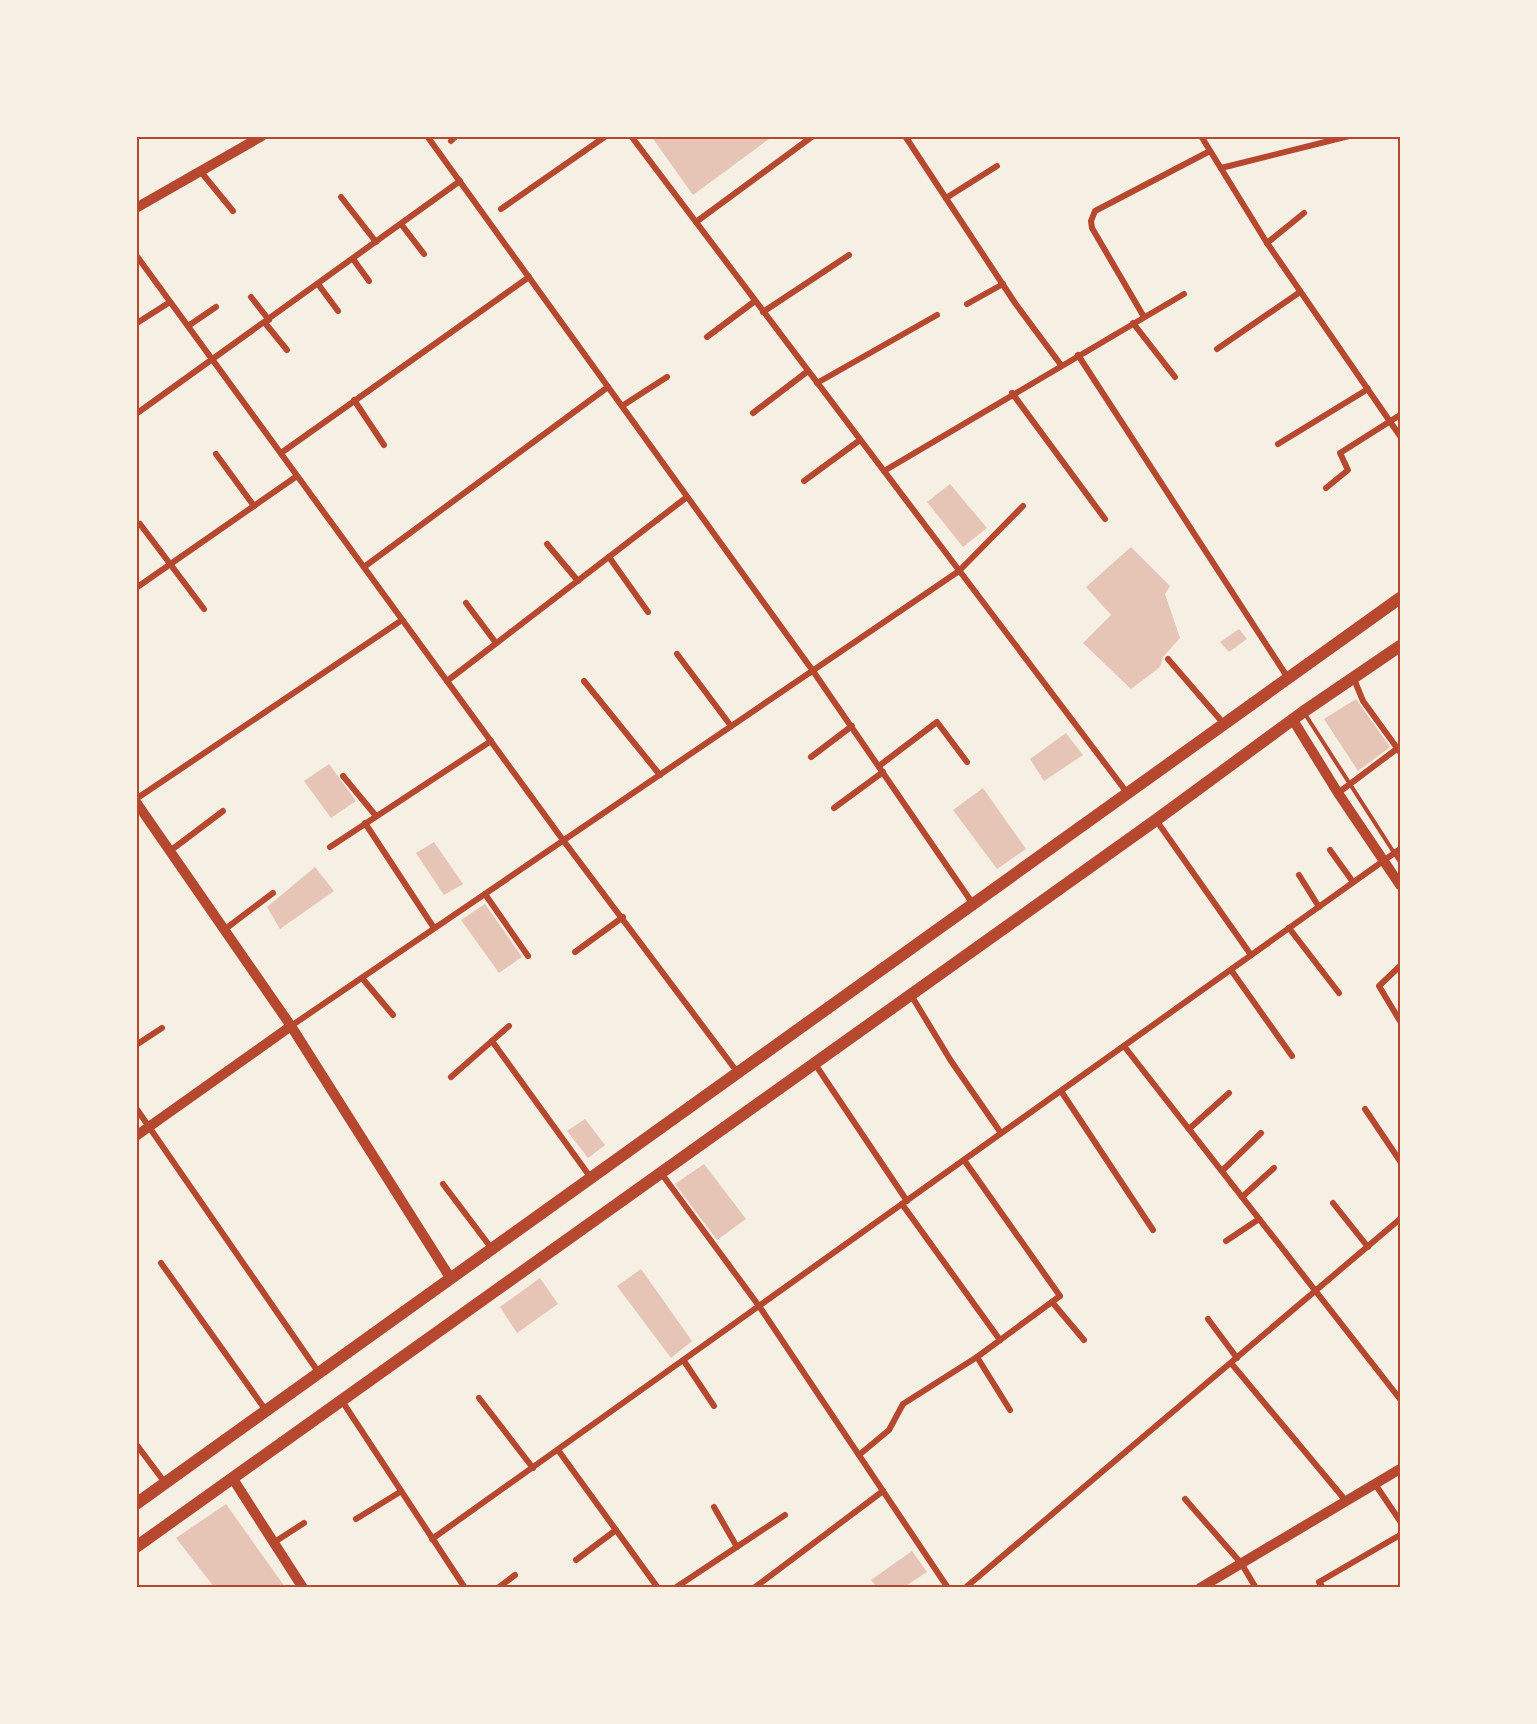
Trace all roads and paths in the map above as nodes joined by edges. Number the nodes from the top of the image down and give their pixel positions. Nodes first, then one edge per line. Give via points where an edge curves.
1 (428, 136) edge
2 (606, 136) edge
3 (631, 136) edge
4 (813, 136) edge
5 (905, 136) edge
6 (1201, 136) edge
7 (1349, 136) edge
8 (262, 137) edge
9 (1210, 152) junction
10 (997, 166) dead end
11 (1221, 168) junction
12 (201, 172) junction
13 (460, 181) junction
14 (341, 197) dead end
15 (946, 198) junction
16 (136, 208) edge
17 (501, 209) dead end
18 (233, 211) dead end
19 (1304, 213) dead end
20 (696, 222) junction
21 (401, 224) junction
22 (376, 242) junction
23 (1267, 243) junction
24 (424, 254) dead end
25 (136, 255) edge
26 (849, 255) dead end
27 (353, 259) junction
28 (529, 277) junction
29 (369, 281) dead end
30 (318, 284) junction
31 (1003, 284) junction
32 (1300, 292) junction
33 (1184, 294) dead end
34 (251, 297) dead end
35 (755, 301) junction
36 (170, 302) junction
37 (967, 304) dead end
38 (216, 307) dead end
39 (338, 311) dead end
40 (763, 312) junction
41 (937, 315) dead end
42 (1144, 317) junction
43 (267, 321) junction
44 (137, 323) edge
45 (1133, 323) junction
46 (188, 326) junction
47 (707, 337) dead end
48 (1216, 349) dead end
49 (287, 350) dead end
50 (1078, 356) junction
51 (213, 360) junction
52 (1060, 365) junction
53 (808, 370) junction
54 (666, 377) dead end
55 (1175, 377) dead end
56 (817, 383) junction
57 (608, 387) junction
58 (1368, 389) junction
59 (1012, 393) junction
60 (354, 400) junction
61 (622, 406) junction
62 (753, 413) dead end
63 (136, 414) edge
64 (1401, 415) edge
65 (1390, 421) junction
66 (1401, 436) edge
67 (860, 440) junction
68 (1278, 444) dead end
69 (384, 445) dead end
70 (280, 453) junction
71 (216, 454) dead end
72 (884, 471) junction
73 (297, 476) junction
74 (804, 481) dead end
75 (1326, 488) dead end
76 (687, 497) junction
77 (254, 506) junction
78 (1023, 506) dead end
79 (1105, 519) dead end
80 (140, 524) dead end
81 (547, 544) dead end
82 (609, 557) junction
83 (171, 564) junction
84 (364, 567) junction
85 (959, 571) junction
86 (578, 581) junction
87 (136, 588) edge
88 (1401, 598) edge
89 (466, 603) dead end
90 (204, 609) dead end
91 (648, 612) dead end
92 (402, 620) junction
93 (496, 643) junction
94 (1401, 646) edge
95 (677, 654) dead end
96 (1168, 659) dead end
97 (813, 670) junction
98 (1288, 679) junction
99 (1354, 679) junction
100 (447, 681) junction
101 (584, 681) dead end
102 (1298, 716) junction
103 (1225, 725) junction
104 (731, 726) junction
105 (852, 726) junction
106 (491, 741) junction
107 (1399, 750) edge
108 (810, 757) dead end
109 (967, 762) dead end
110 (881, 769) junction
111 (660, 775) junction
112 (343, 776) dead end
113 (1349, 784) junction
114 (1338, 793) junction
115 (1128, 794) junction
116 (136, 800) edge
117 (834, 808) dead end
118 (223, 811) dead end
119 (376, 816) junction
120 (1156, 820) junction
121 (365, 823) junction
122 (563, 840) junction
123 (330, 847) dead end
124 (1330, 850) dead end
125 (170, 851) junction
126 (1398, 851) edge
127 (1384, 860) junction
128 (1401, 862) edge
129 (1299, 875) dead end
130 (1353, 882) junction
131 (1401, 885) edge
132 (273, 893) dead end
133 (485, 894) junction
134 (973, 905) junction
135 (1319, 907) junction
136 (622, 917) junction
137 (434, 928) junction
138 (1289, 928) junction
139 (224, 930) junction
140 (575, 952) dead end
141 (1251, 955) junction
142 (528, 956) dead end
143 (1401, 966) edge
144 (1231, 970) junction
145 (362, 978) junction
146 (1339, 993) dead end
147 (911, 995) junction
148 (393, 1015) dead end
149 (1401, 1021) edge
150 (291, 1026) junction
151 (509, 1026) dead end
152 (162, 1028) dead end
153 (492, 1041) junction
154 (136, 1045) edge
155 (1124, 1046) junction
156 (1292, 1056) dead end
157 (815, 1064) junction
158 (738, 1074) junction
159 (451, 1077) dead end
160 (1060, 1091) junction
161 (1229, 1093) dead end
162 (136, 1108) edge
163 (1365, 1109) dead end
164 (150, 1127) junction
165 (1189, 1129) junction
166 (1001, 1133) junction
167 (1261, 1133) dead end
168 (136, 1136) edge
169 (964, 1160) junction
170 (1401, 1161) edge
171 (1274, 1168) dead end
172 (1222, 1171) junction
173 (661, 1173) junction
174 (592, 1179) junction
175 (443, 1184) dead end
176 (1242, 1197) junction
177 (905, 1202) junction
178 (1333, 1203) dead end
179 (1259, 1219) junction
180 (1401, 1219) edge
181 (1153, 1230) dead end
182 (1226, 1241) dead end
183 (1368, 1247) junction
184 (493, 1250) junction
185 (161, 1263) dead end
186 (452, 1279) junction
187 (1315, 1291) junction
188 (1052, 1302) junction
189 (759, 1306) junction
190 (1209, 1318) dead end
191 (1000, 1340) junction
192 (1084, 1340) dead end
193 (977, 1357) junction
194 (1237, 1358) junction
195 (684, 1362) junction
196 (1231, 1363) junction
197 (320, 1374) junction
198 (479, 1398) dead end
199 (1401, 1400) edge
200 (342, 1401) junction
201 (714, 1407) dead end
202 (1011, 1410) dead end
203 (267, 1412) junction
204 (136, 1444) edge
205 (558, 1450) junction
206 (859, 1455) junction
207 (533, 1468) junction
208 (1401, 1468) edge
209 (233, 1479) junction
210 (166, 1484) junction
211 (1375, 1484) junction
212 (883, 1491) junction
213 (400, 1492) junction
214 (1185, 1499) dead end
215 (1346, 1501) junction
216 (136, 1504) edge
217 (714, 1507) dead end
218 (785, 1515) dead end
219 (356, 1519) dead end
220 (1401, 1521) edge
221 (304, 1523) dead end
222 (616, 1530) junction
223 (1401, 1535) edge
224 (432, 1539) junction
225 (273, 1544) junction
226 (136, 1547) edge
227 (736, 1547) junction
228 (576, 1560) dead end
229 (1241, 1563) junction
230 (515, 1575) dead end
231 (303, 1587) edge
232 (465, 1587) edge
233 (498, 1587) edge
234 (658, 1587) edge
235 (675, 1587) edge
236 (754, 1587) edge
237 (948, 1587) edge
238 (966, 1587) edge
239 (1200, 1587) edge
240 (1256, 1587) edge
241 (1323, 1587) edge

1 - 13 street
2 - 17 street
3 - 20 street
4 - 20 street
5 - 15 street
6 - 9 street
7 - 11 street
8 - 12 street
9 - 11 street
9 - 42 street via 1095,211 1092,228
10 - 15 street
11 - 23 street
12 - 16 street
12 - 18 street
13 - 21 street
13 - 28 street
14 - 22 street
15 - 31 street
19 - 23 street
20 - 35 street
21 - 22 street
21 - 24 street
22 - 27 street
23 - 32 street
25 - 36 street
26 - 40 street
27 - 29 street
27 - 30 street
28 - 57 street
28 - 60 street
30 - 39 street
30 - 43 street
31 - 37 street
31 - 52 street
32 - 48 street
32 - 58 street
33 - 42 street
34 - 43 street
35 - 40 street
35 - 47 street
36 - 44 street
36 - 46 street
38 - 46 street
40 - 53 street
41 - 56 street
42 - 45 street
43 - 49 street
43 - 51 street
45 - 50 street
45 - 55 street
46 - 51 street
50 - 52 street
50 - 98 street
51 - 63 street
51 - 70 street
52 - 59 street
53 - 56 street
53 - 62 street
54 - 61 street
56 - 67 street
57 - 61 street
57 - 84 street
58 - 65 street
58 - 68 street
59 - 72 street
59 - 79 street
60 - 69 street
60 - 70 street
61 - 76 street
64 - 65 street
65 - 66 street
65 - 75 street via 1340,453 1348,470
67 - 72 street
67 - 74 street
70 - 73 street
71 - 77 street
72 - 85 street
73 - 77 street
73 - 84 street
76 - 82 street
76 - 97 street
77 - 83 street
78 - 85 street
80 - 83 street
81 - 86 street
82 - 86 street
82 - 91 street
83 - 87 street
83 - 90 street
84 - 92 street
85 - 97 street
85 - 115 street
86 - 93 street
88 - 98 main road
89 - 93 street
92 - 100 street
92 - 116 street
93 - 100 street
94 - 99 main road
95 - 104 street
96 - 103 street
97 - 104 street
97 - 105 street
98 - 103 main road
99 - 102 main road
99 - 107 street via 1363,701
100 - 106 street
101 - 111 street
102 - 113 lane
102 - 114 street
102 - 120 main road
103 - 115 main road
104 - 111 street
105 - 108 street
105 - 110 street
106 - 119 street
106 - 122 street
107 - 113 street
109 - 110 street via 937,722
110 - 117 street
110 - 134 street
111 - 122 street
112 - 119 street
113 - 114 street
113 - 126 lane
114 - 127 street
115 - 134 main road
116 - 125 street
118 - 125 street
119 - 121 street
120 - 141 street
120 - 147 main road
121 - 123 street
121 - 137 street
122 - 133 street
122 - 136 street
124 - 130 street
125 - 139 street
126 - 127 street
126 - 128 lane
127 - 130 street
127 - 131 street
129 - 135 street
130 - 135 street
132 - 139 street
133 - 137 street
133 - 142 street
134 - 158 main road
135 - 138 street
136 - 140 street
136 - 158 street
137 - 145 street
138 - 141 street
138 - 146 street
139 - 150 street
141 - 144 street
143 - 149 street via 1379,986
144 - 155 street
144 - 156 street
145 - 148 street
145 - 150 street
147 - 157 main road
147 - 166 street
150 - 164 street
150 - 186 street
151 - 153 street
152 - 154 street
153 - 159 street
153 - 174 street
155 - 160 street
155 - 165 street
157 - 173 main road
157 - 177 street
158 - 174 main road
160 - 166 street
160 - 181 street
161 - 165 street
162 - 164 street
163 - 170 street
164 - 168 street
164 - 197 street
165 - 172 street
166 - 169 street
167 - 172 street
169 - 177 street
169 - 188 street via 1060,1296
171 - 176 street
172 - 176 street
173 - 189 street
173 - 200 main road
174 - 184 main road
175 - 184 street
176 - 179 street
177 - 189 street
177 - 191 street
178 - 183 street
179 - 182 street
179 - 187 street
180 - 183 street
183 - 187 street
184 - 186 main road
185 - 203 street
186 - 197 main road
187 - 194 street
187 - 199 street
188 - 191 street
188 - 192 street
189 - 195 street
189 - 206 street
190 - 194 street
191 - 193 street
193 - 202 street
193 - 206 street via 903,1404 889,1430
194 - 196 street
195 - 201 street
195 - 205 street
196 - 215 street
196 - 238 street
197 - 203 main road
198 - 207 street
200 - 209 main road
200 - 213 street
203 - 210 main road
204 - 210 street
205 - 207 street
205 - 222 street
206 - 212 street
207 - 224 street
208 - 211 street
209 - 225 street
209 - 226 main road
210 - 216 main road
211 - 215 street
211 - 220 street
212 - 236 street
212 - 237 street
213 - 219 street
213 - 224 street
214 - 229 street
215 - 229 street
217 - 227 street
218 - 227 street
221 - 225 street
222 - 228 street
222 - 234 street
223 - 241 street via 1319,1582
224 - 232 street
225 - 231 street
227 - 235 street
229 - 239 street
229 - 240 street
230 - 233 street

